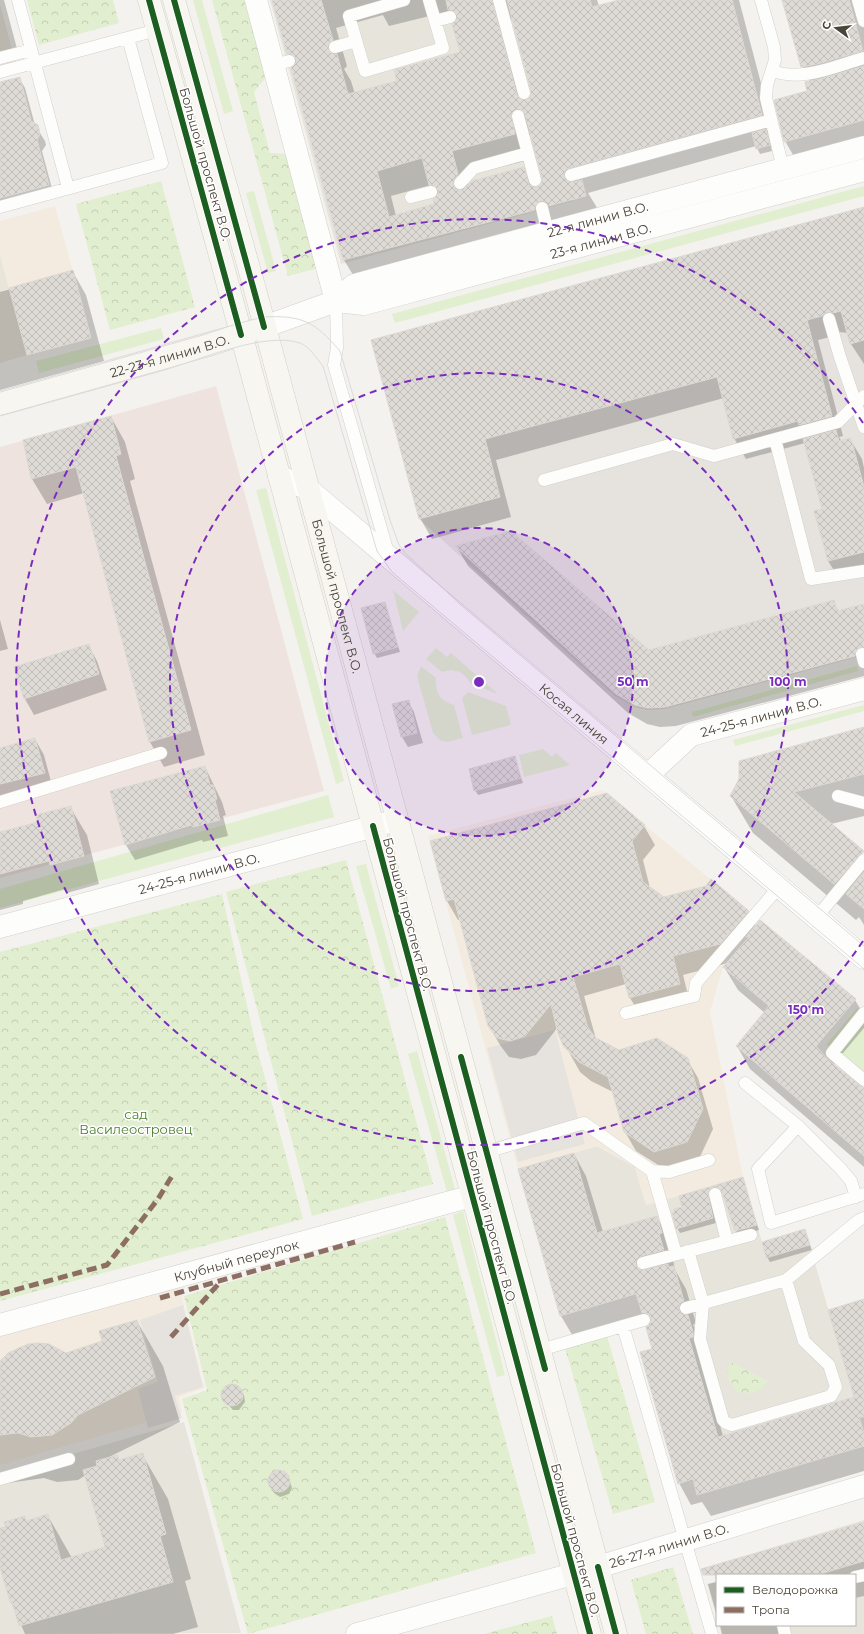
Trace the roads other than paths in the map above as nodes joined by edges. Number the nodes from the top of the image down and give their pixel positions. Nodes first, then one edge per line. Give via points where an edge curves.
1 (18, 0) edge
2 (149, 0) edge
3 (174, 0) edge
4 (256, 0) edge
5 (404, 0) edge
6 (429, 0) edge
7 (760, 0) edge
8 (858, 0) edge
9 (498, 3) edge
10 (450, 17) dead end
11 (435, 21) junction
12 (864, 21) edge
13 (157, 30) junction
14 (128, 38) junction
15 (356, 41) junction
16 (335, 47) dead end
17 (31, 50) junction
18 (0, 58) edge
19 (864, 58) edge
20 (35, 62) junction
21 (773, 70) junction
22 (0, 72) edge
23 (524, 92) dead end
24 (518, 116) dead end
25 (771, 120) junction
26 (864, 147) edge
27 (528, 153) junction
28 (783, 169) junction
29 (864, 170) edge
30 (571, 175) dead end
31 (535, 180) dead end
32 (460, 183) dead end
33 (68, 188) junction
34 (788, 190) junction
35 (431, 192) dead end
36 (411, 197) dead end
37 (0, 207) edge
38 (542, 208) dead end
39 (548, 233) junction
40 (336, 301) junction
41 (829, 318) dead end
42 (264, 327) junction
43 (241, 334) junction
44 (860, 400) edge
45 (0, 404) edge
46 (864, 427) edge
47 (775, 439) junction
48 (279, 476) junction
49 (544, 480) dead end
50 (308, 489) junction
51 (389, 558) junction
52 (864, 571) edge
53 (864, 689) edge
54 (161, 753) dead end
55 (648, 775) junction
56 (838, 796) dead end
57 (0, 802) edge
58 (864, 803) edge
59 (397, 820) junction
60 (373, 826) junction
61 (864, 860) edge
62 (779, 887) junction
63 (816, 918) junction
64 (0, 927) edge
65 (864, 958) edge
66 (626, 1013) dead end
67 (864, 1013) edge
68 (864, 1080) edge
69 (745, 1083) dead end
70 (798, 1126) junction
71 (486, 1152) junction
72 (709, 1160) dead end
73 (652, 1172) junction
74 (715, 1194) dead end
75 (860, 1195) edge
76 (472, 1196) junction
77 (864, 1218) edge
78 (751, 1235) dead end
79 (727, 1241) junction
80 (682, 1253) junction
81 (643, 1263) dead end
82 (786, 1280) junction
83 (703, 1303) junction
84 (686, 1308) dead end
85 (644, 1320) dead end
86 (0, 1325) edge
87 (623, 1326) junction
88 (540, 1350) junction
89 (69, 1459) dead end
90 (0, 1479) edge
91 (864, 1486) edge
92 (685, 1540) junction
93 (598, 1567) junction
94 (574, 1573) junction
95 (383, 1631) edge
96 (357, 1634) edge
97 (590, 1634) edge
98 (616, 1634) edge
99 (712, 1634) edge

1 - 17 lane
2 - 13 main road, Большой проспект В.О.
3 - 42 main road, Большой проспект В.О.
4 - 40 street via 281,63
5 - 15 lane via 349,16
6 - 11 lane
7 - 21 lane via 774,47
8 - 12 lane
9 - 23 lane
10 - 11 lane
11 - 15 lane via 443,48 365,71
13 - 14 lane
13 - 43 main road, Большой проспект В.О.
14 - 20 lane
14 - 33 lane via 162,163
15 - 16 lane
17 - 18 lane
17 - 20 lane
19 - 21 lane via 799,76
20 - 22 lane
20 - 33 lane
21 - 25 lane via 767,85 766,98
24 - 27 lane
25 - 28 lane
25 - 30 lane
26 - 28 street, 22-я линии В.О.
27 - 31 lane
27 - 32 lane via 474,168
28 - 34 lane
28 - 39 street, 22-я линии В.О.
29 - 34 street, 23-я линии В.О.
33 - 37 lane
34 - 40 street, 23-я линии В.О. via 364,304
35 - 36 lane
38 - 39 lane
39 - 40 street, 22-я линии В.О. via 354,285
40 - 42 street, 22-23-я линии В.О.
40 - 51 lane via 337,348 334,365
41 - 44 lane
42 - 43 main road, 22-23-я линии В.О.
42 - 50 main road, Большой проспект В.О.
43 - 45 main road, 22-23-я линии В.О.
43 - 48 main road, Большой проспект В.О.
44 - 46 lane
44 - 47 lane via 838,422
47 - 49 lane via 714,456 673,444
47 - 52 lane via 811,579
48 - 50 street, Косая линия
48 - 60 main road, Большой проспект В.О.
50 - 51 street, Косая линия
50 - 59 main road, Большой проспект В.О.
51 - 55 street, Косая линия
53 - 55 street, 24-25-я линии В.О. via 691,735
54 - 57 lane
55 - 62 street, Косая линия
56 - 58 lane
59 - 60 street, 24-25-я линии В.О.
59 - 71 main road, Большой проспект В.О.
60 - 64 street, 24-25-я линии В.О.
60 - 76 main road, Большой проспект В.О.
61 - 63 lane
62 - 63 street, Косая линия
62 - 66 lane via 696,983 694,996
63 - 65 street, Косая линия
67 - 68 lane via 832,1053
69 - 70 lane
70 - 75 lane via 840,1168
70 - 75 lane via 758,1169 771,1223
71 - 73 lane via 584,1123
71 - 88 main road, Большой проспект В.О.
72 - 73 lane via 669,1172
73 - 80 lane
74 - 79 lane
76 - 86 street, Клубный переулок
76 - 94 main road, Большой проспект В.О.
77 - 82 lane
78 - 79 lane
79 - 80 lane
80 - 81 lane
80 - 83 lane
82 - 83 lane
82 - 83 lane via 804,1341 829,1365 836,1387 831,1396 732,1425 723,1420 700,1339
83 - 84 lane
85 - 87 lane
87 - 88 lane
87 - 92 lane
88 - 93 main road, Большой проспект В.О.
89 - 90 lane
91 - 92 street, 26-27-я линии В.О.
92 - 93 street, 26-27-я линии В.О.
92 - 99 lane
93 - 94 street, 26-27-я линии В.О.
93 - 98 main road, Большой проспект В.О.
94 - 95 street, 26-27-я линии В.О.
94 - 97 main road, Большой проспект В.О.
95 - 96 street, 26-27-я линии В.О.

